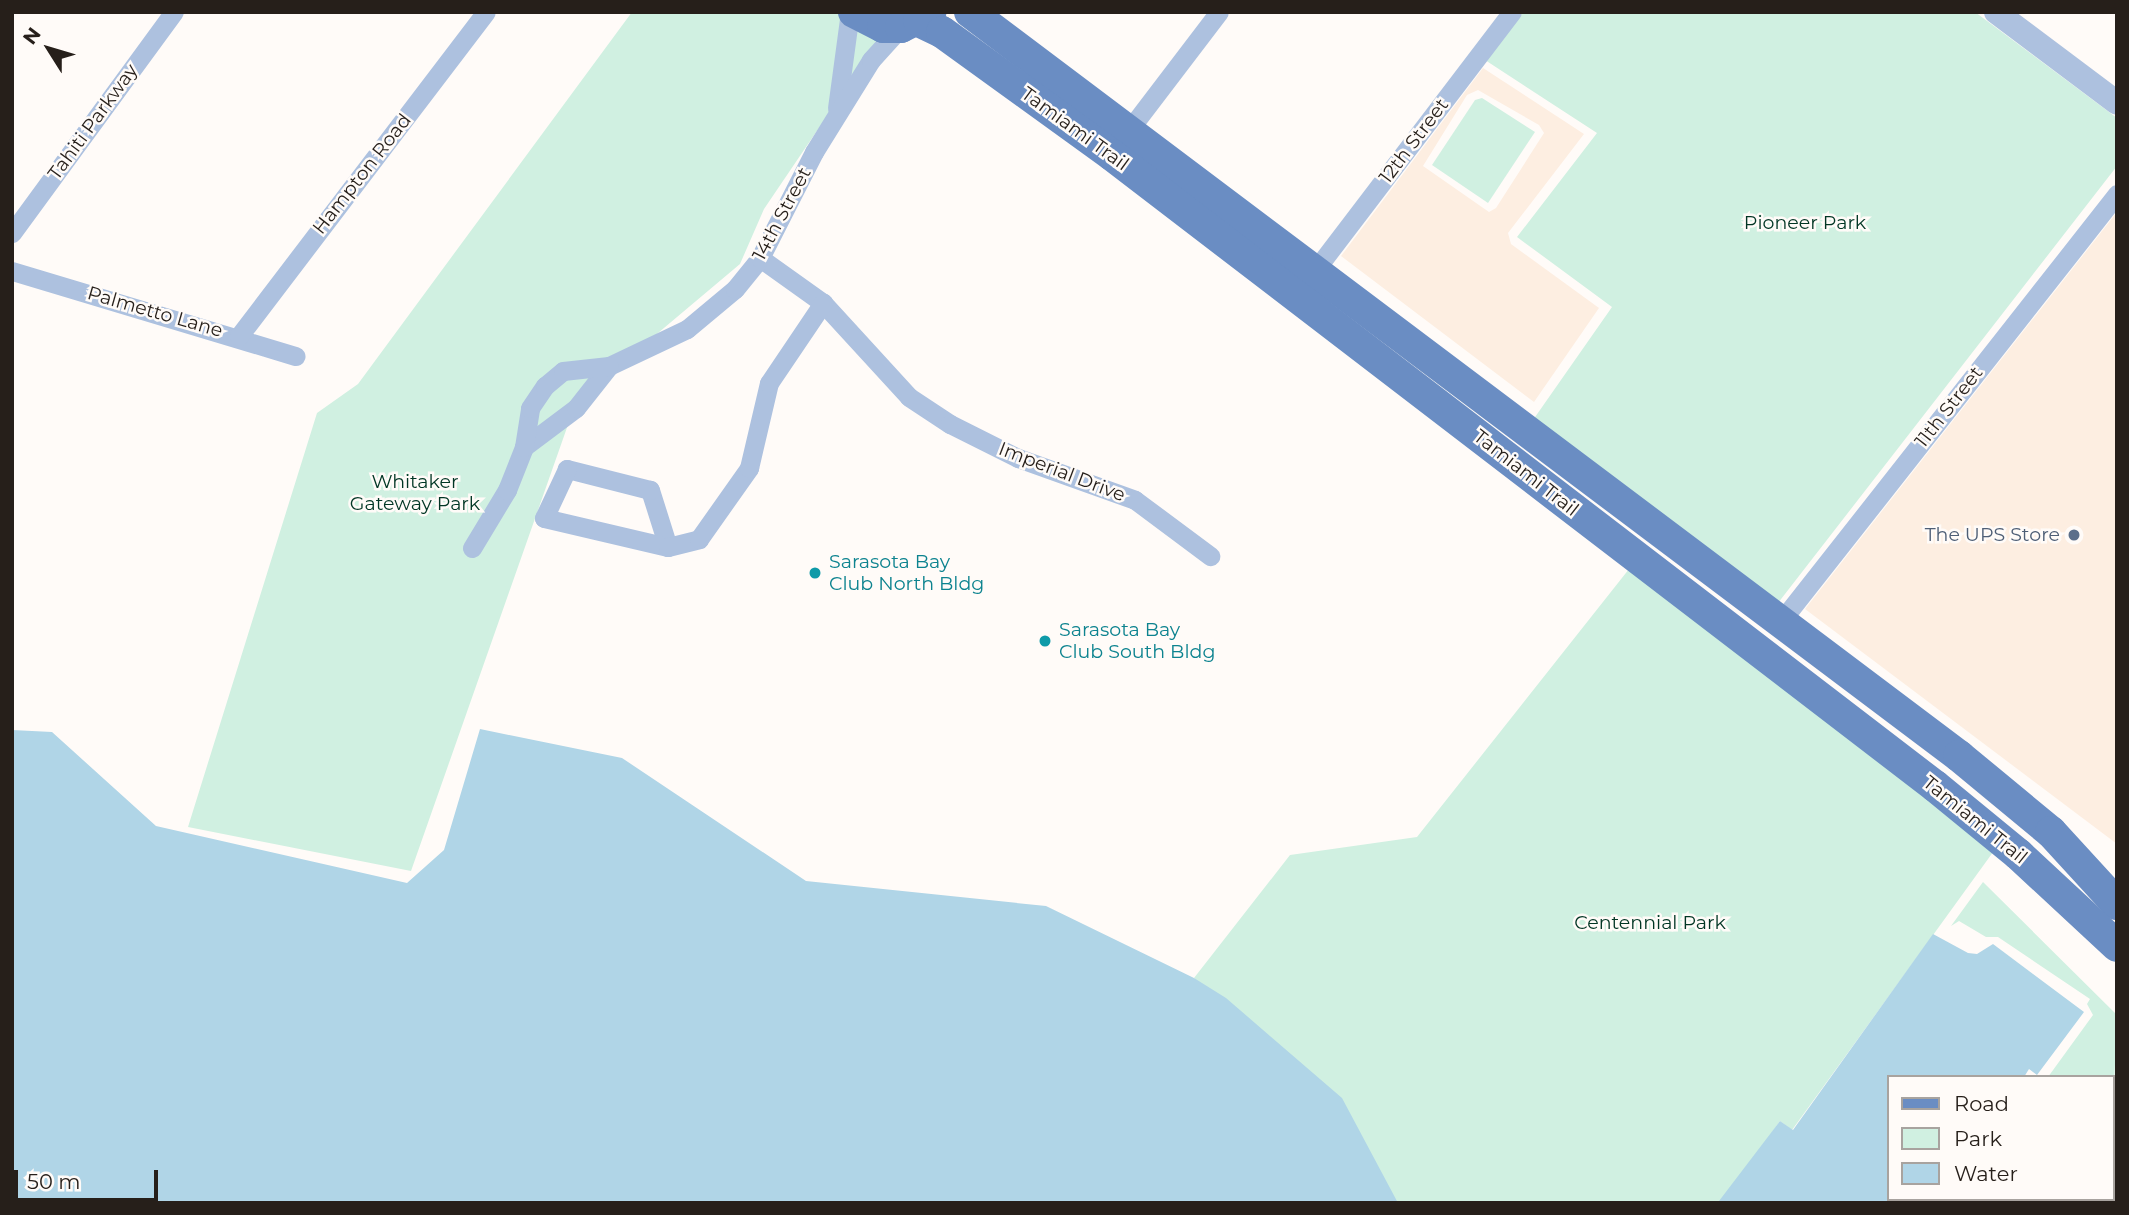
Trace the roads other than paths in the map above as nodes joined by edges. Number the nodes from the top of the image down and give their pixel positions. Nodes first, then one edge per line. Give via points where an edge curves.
1 (174, 12) edge
2 (486, 12) edge
3 (852, 12) edge
4 (970, 12) edge
5 (1219, 12) edge
6 (1512, 12) edge
7 (1996, 12) edge
8 (917, 20) edge
9 (2117, 103) edge
10 (835, 116) junction
11 (1129, 130) junction
12 (2117, 194) edge
13 (12, 233) edge
14 (760, 258) junction
15 (1315, 270) junction
16 (12, 271) edge
17 (823, 303) junction
18 (239, 336) junction
19 (296, 356) dead end
20 (609, 366) junction
21 (524, 447) junction
22 (1527, 472) junction
23 (668, 547) junction
24 (472, 548) dead end
25 (1210, 556) dead end
26 (1782, 620) junction
27 (1792, 680) junction
28 (2009, 796) junction
29 (2117, 904) edge
30 (2117, 946) edge

1 - 13 street, Tahiti Parkway
2 - 18 street, Hampton Road
3 - 8 main road, Tamiami Trail via 883,27
3 - 10 street, 14th Street
4 - 11 main road, Tamiami Trail
5 - 11 street
6 - 15 street, 12th Street
7 - 9 street
8 - 10 street, 14th Street via 871,60
8 - 22 main road, Tamiami Trail via 942,32 1112,155
10 - 14 street, 14th Street
11 - 15 main road, Tamiami Trail
12 - 26 street, 11th Street
14 - 17 street, Imperial Drive
14 - 20 street, 14th Street via 701,320
15 - 26 main road, Tamiami Trail
16 - 18 street, Palmetto Lane
17 - 23 street via 769,383 749,468 699,539
17 - 25 street, Imperial Drive via 909,397 950,424 1018,458 1135,500
18 - 19 street, Palmetto Lane
20 - 21 street, 14th Street via 576,408
20 - 21 street, 14th Street via 570,369 556,375 530,408
21 - 24 street, 14th Street via 500,504
22 - 26 main road via 1583,494 1760,629 1771,630
22 - 27 main road, Tamiami Trail
23 - 23 street via 544,518 567,469 650,491
26 - 28 main road, Tamiami Trail
27 - 28 main road via 1835,687 1940,762
27 - 30 main road, Tamiami Trail via 1988,828
28 - 29 main road, Tamiami Trail via 2057,839

